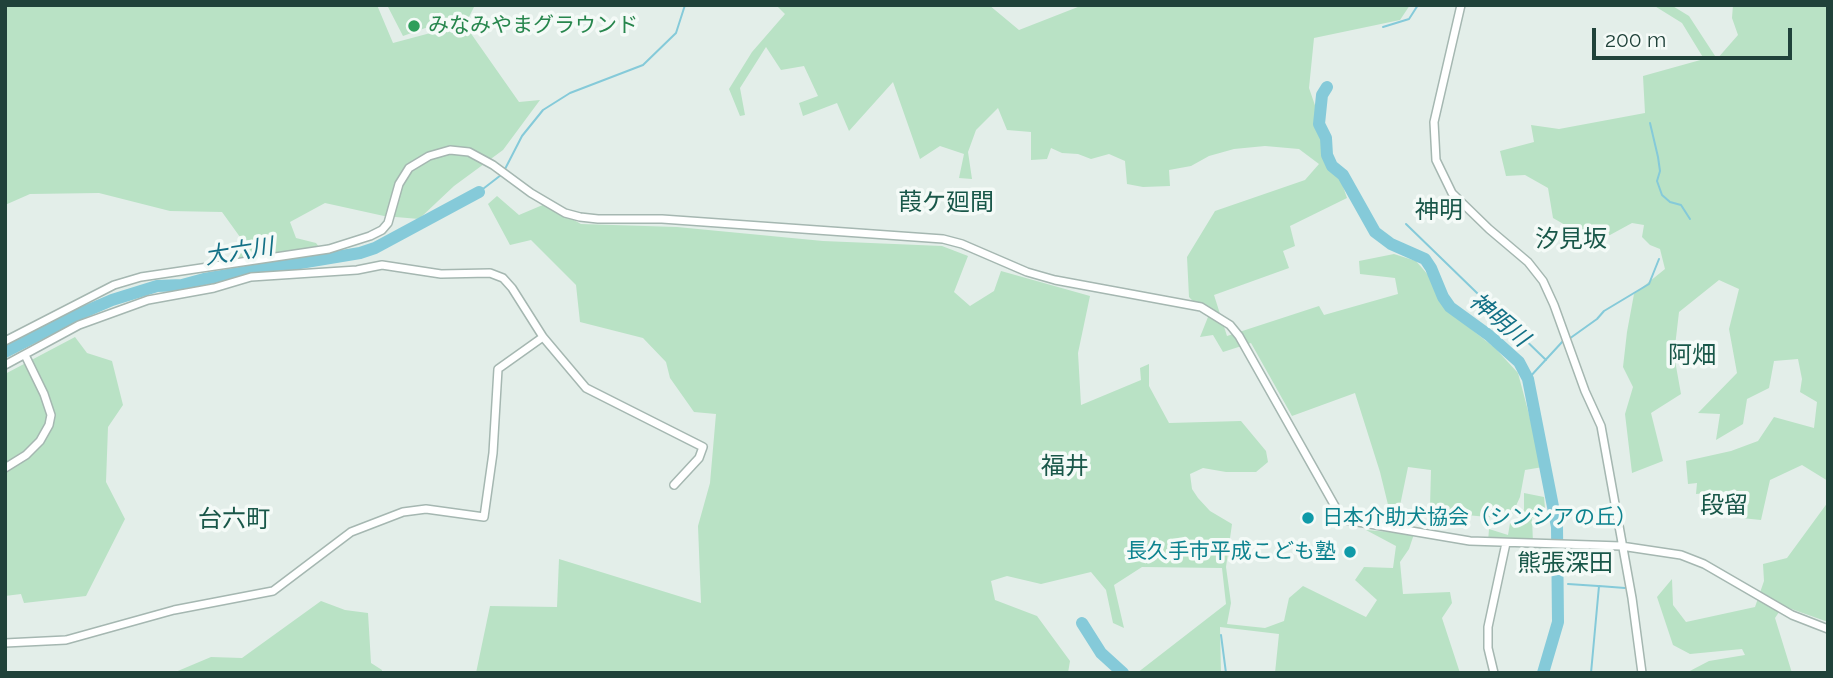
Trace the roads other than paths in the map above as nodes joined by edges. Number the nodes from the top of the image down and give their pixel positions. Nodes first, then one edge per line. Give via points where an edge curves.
1 (1461, 5) edge
2 (543, 337) junction
3 (5, 341) edge
4 (26, 355) junction
5 (5, 365) edge
6 (5, 468) edge
7 (674, 485) dead end
8 (1506, 543) junction
9 (1621, 546) junction
10 (1828, 629) edge
11 (5, 643) edge
12 (1494, 673) edge
13 (1642, 673) edge

1 - 9 street via 1434,122 1436,160 1452,193 1513,247 1543,281 1601,426
2 - 4 street via 503,278 490,273 424,272 382,265 251,277 148,300 79,325
2 - 7 street via 586,388 703,447
2 - 11 street via 498,369 494,453 484,517 426,509 403,512 351,531 273,591 174,610 66,639
3 - 8 street via 114,285 141,277 329,249 370,236 388,223 409,168 450,150 469,152 565,213 580,217 943,239 1055,280 1201,307 1239,336 1346,520
4 - 5 street
4 - 6 street via 51,415 40,441
8 - 9 street
8 - 12 street via 1488,628
9 - 10 street via 1681,555 1704,564 1792,615
9 - 13 street

